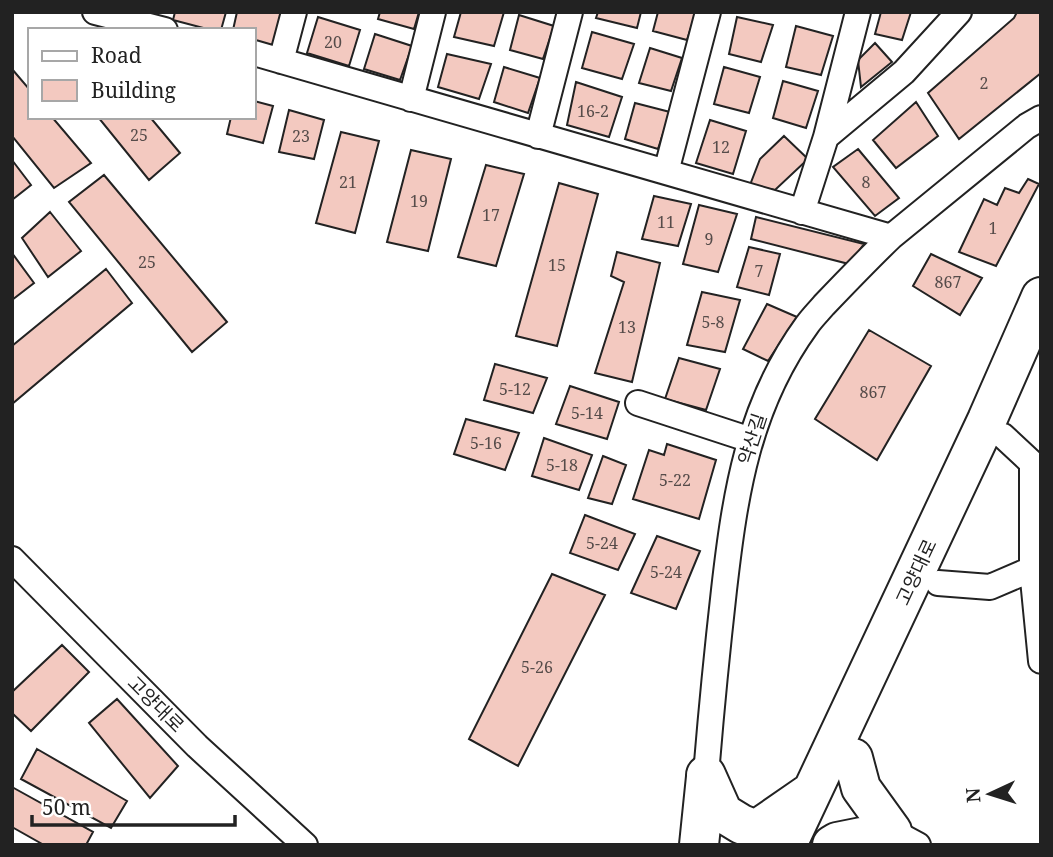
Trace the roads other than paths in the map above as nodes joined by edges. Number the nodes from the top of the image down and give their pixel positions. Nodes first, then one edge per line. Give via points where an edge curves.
1 (95, 12) edge
2 (293, 12) edge
3 (433, 12) edge
4 (570, 12) edge
5 (708, 12) edge
6 (858, 12) edge
7 (959, 12) edge
8 (151, 22) edge
9 (256, 54) edge
10 (281, 61) junction
11 (411, 99) junction
12 (1041, 118) edge
13 (538, 136) junction
14 (826, 137) junction
15 (666, 172) junction
16 (802, 212) junction
17 (891, 237) junction
18 (1041, 297) edge
19 (1041, 355) edge
20 (638, 403) dead end
21 (1003, 436) junction
22 (751, 440) junction
23 (12, 559) edge
24 (1036, 569) edge
25 (938, 583) junction
26 (1041, 660) edge
27 (853, 758) junction
28 (706, 775) junction
29 (813, 791) junction
30 (905, 838) edge
31 (305, 845) edge
32 (699, 845) edge
33 (787, 845) edge
34 (817, 845) edge
35 (832, 845) edge

1 - 8 street
2 - 10 street
3 - 11 street
4 - 13 street
5 - 15 street
6 - 14 street
7 - 14 street via 904,72
9 - 10 street
10 - 11 street
11 - 13 street
12 - 17 street, 약산길
13 - 15 street
14 - 16 street
15 - 16 street
16 - 17 street
17 - 22 street, 약산길 via 807,325 780,369
18 - 29 main road, 고양대로
19 - 21 main road, 고양대로
20 - 22 street
21 - 24 street via 1032,463
21 - 25 main road, 고양대로
22 - 28 street, 약산길 via 731,527
23 - 31 street, 고양대로 via 197,746
24 - 25 street, 고양대로 via 990,587
24 - 26 street
25 - 27 main road, 고양대로
27 - 30 main road via 861,788
27 - 34 main road, 고양대로
28 - 29 main road via 723,813 756,830
28 - 32 main road
29 - 33 main road, 고양대로
30 - 35 main road

